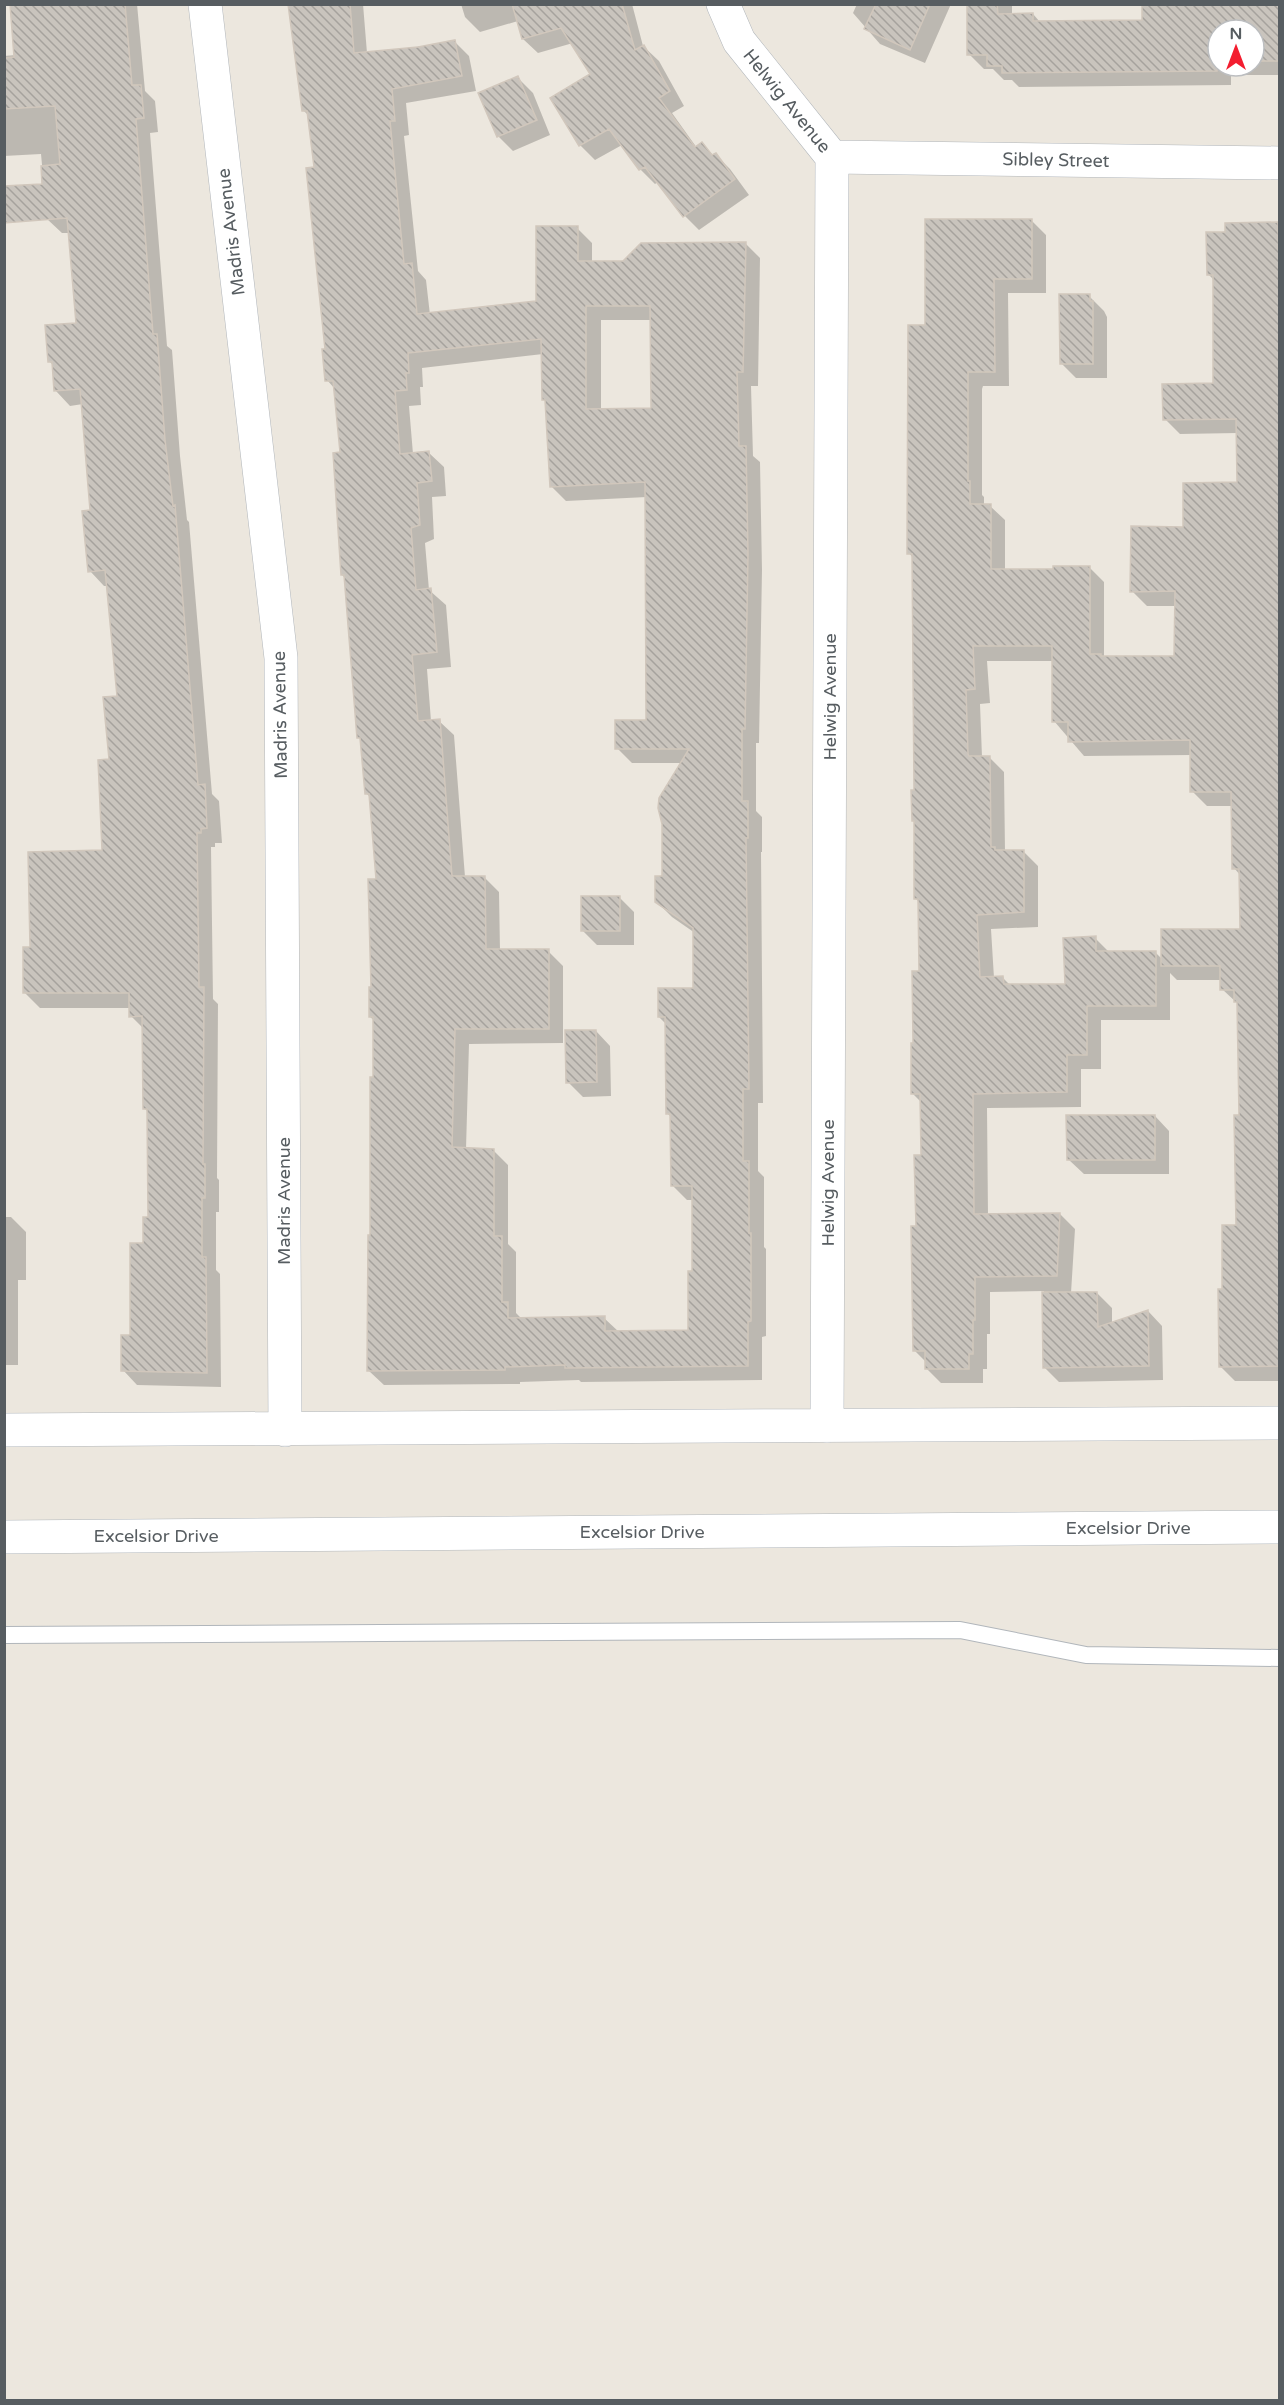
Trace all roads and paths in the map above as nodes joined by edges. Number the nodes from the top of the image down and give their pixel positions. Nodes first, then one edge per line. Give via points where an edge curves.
1 (205, 4) edge
2 (723, 4) edge
3 (832, 157) junction
4 (1280, 163) edge
5 (1280, 1424) edge
6 (827, 1426) junction
7 (4, 1430) edge
8 (285, 1430) junction
9 (1280, 1527) edge
10 (4, 1537) edge
11 (4, 1635) edge
12 (1280, 1658) edge

1 - 8 street, Madris Avenue via 281,658
2 - 3 street, Helwig Avenue via 738,41
3 - 4 street, Sibley Street
3 - 6 street, Helwig Avenue
5 - 6 street
6 - 8 street
7 - 8 street
9 - 10 street, Excelsior Drive
11 - 12 lane via 960,1630 1086,1655

